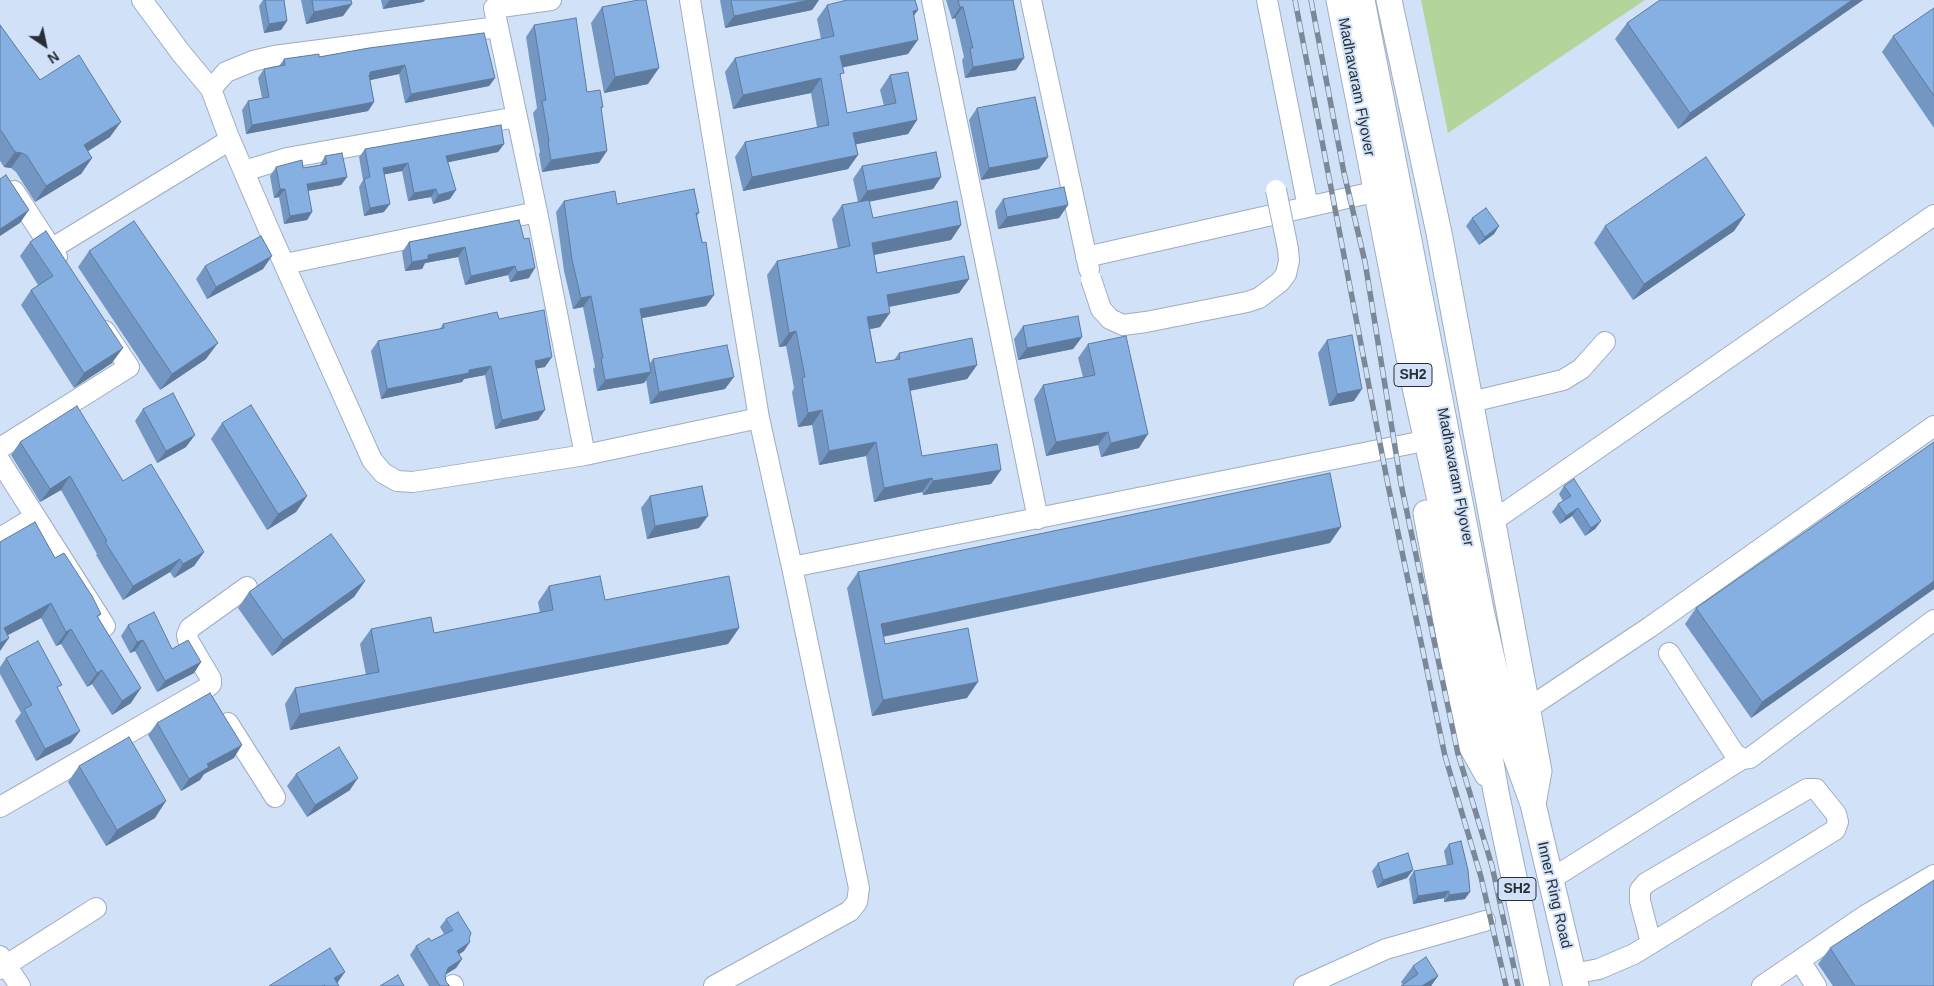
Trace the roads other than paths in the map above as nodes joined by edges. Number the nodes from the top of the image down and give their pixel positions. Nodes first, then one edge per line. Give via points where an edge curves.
1 (142, 0) edge
2 (551, 0) edge
3 (690, 0) edge
4 (932, 0) edge
5 (1031, 0) edge
6 (1267, 0) edge
7 (1323, 0) edge
8 (1339, 0) edge
9 (1362, 0) edge
10 (1389, 0) edge
11 (498, 27) junction
12 (211, 88) junction
13 (517, 117) junction
14 (230, 140) junction
15 (244, 171) junction
16 (6, 179) edge
17 (1276, 190) dead end
18 (1365, 194) junction
19 (1308, 207) junction
20 (538, 212) junction
21 (1934, 215) edge
22 (51, 248) junction
23 (1086, 257) junction
24 (285, 264) junction
25 (67, 272) edge
26 (93, 312) edge
27 (1605, 342) dead end
28 (1471, 402) junction
29 (759, 418) junction
30 (1934, 426) edge
31 (1414, 443) junction
32 (0, 448) edge
33 (585, 455) junction
34 (0, 461) edge
35 (35, 517) junction
36 (1038, 519) junction
37 (1493, 521) junction
38 (0, 538) edge
39 (792, 567) junction
40 (247, 587) dead end
41 (1934, 620) edge
42 (105, 626) edge
43 (1669, 653) dead end
44 (206, 689) junction
45 (1527, 709) junction
46 (1501, 747) junction
47 (1742, 760) junction
48 (1496, 792) junction
49 (276, 797) dead end
50 (1533, 804) junction
51 (0, 807) edge
52 (1934, 875) edge
53 (1551, 879) junction
54 (96, 908) dead end
55 (1485, 921) dead end
56 (1652, 943) junction
57 (1800, 961) junction
58 (2, 963) edge
59 (1574, 980) edge
60 (20, 986) edge
61 (714, 986) edge
62 (1304, 986) edge
63 (1537, 986) edge
64 (1762, 986) edge
65 (1816, 986) edge

1 - 12 street
2 - 11 street via 494,8
3 - 29 street
4 - 36 street
5 - 23 street
6 - 19 street
7 - 18 main road
8 - 46 main road, Madhavaram Flyover / SH2 via 1413,378 1468,627
9 - 46 main road, Madhavaram Flyover / SH2 via 1481,610
10 - 28 main road via 1439,232
11 - 12 street via 253,60 226,72
11 - 13 street
12 - 14 street
13 - 15 street via 287,158
13 - 20 street
14 - 15 street
14 - 22 street
15 - 24 street
16 - 22 street
17 - 23 street, bridge via 1289,261 1280,282 1260,298 1123,325 1101,310
18 - 19 street
18 - 31 main road
19 - 23 street
20 - 24 street
20 - 33 street
21 - 37 street
22 - 25 street
24 - 33 street via 364,445 383,473 397,481 413,482
26 - 32 street via 129,367
27 - 28 street via 1581,369 1563,380
28 - 37 main road
29 - 33 street
29 - 39 street
30 - 45 street via 1650,627
31 - 36 street
31 - 48 main road via 1468,740
34 - 35 street
35 - 38 street
35 - 42 street
36 - 39 street
37 - 45 main road
39 - 61 street via 859,888 856,902 844,916
40 - 44 street via 190,628 187,635 211,680
41 - 47 street via 1750,758
43 - 47 street via 1734,753
44 - 49 street
44 - 51 street
45 - 50 main road via 1539,771
46 - 48 main road, Madhavaram Flyover / SH2
46 - 50 main road, Madhavaram Flyover / SH2
47 - 53 street
48 - 63 main road, SH2
50 - 53 main road, Inner Ring Road / SH2
52 - 57 street via 1866,915
53 - 59 main road, Inner Ring Road / SH2
54 - 58 street
55 - 62 street via 1386,949
56 - 56 street via 1640,901 1640,890 1646,883 1807,789 1816,789 1836,814 1838,822 1834,830
56 - 59 street
57 - 64 street
57 - 65 street
58 - 60 street

